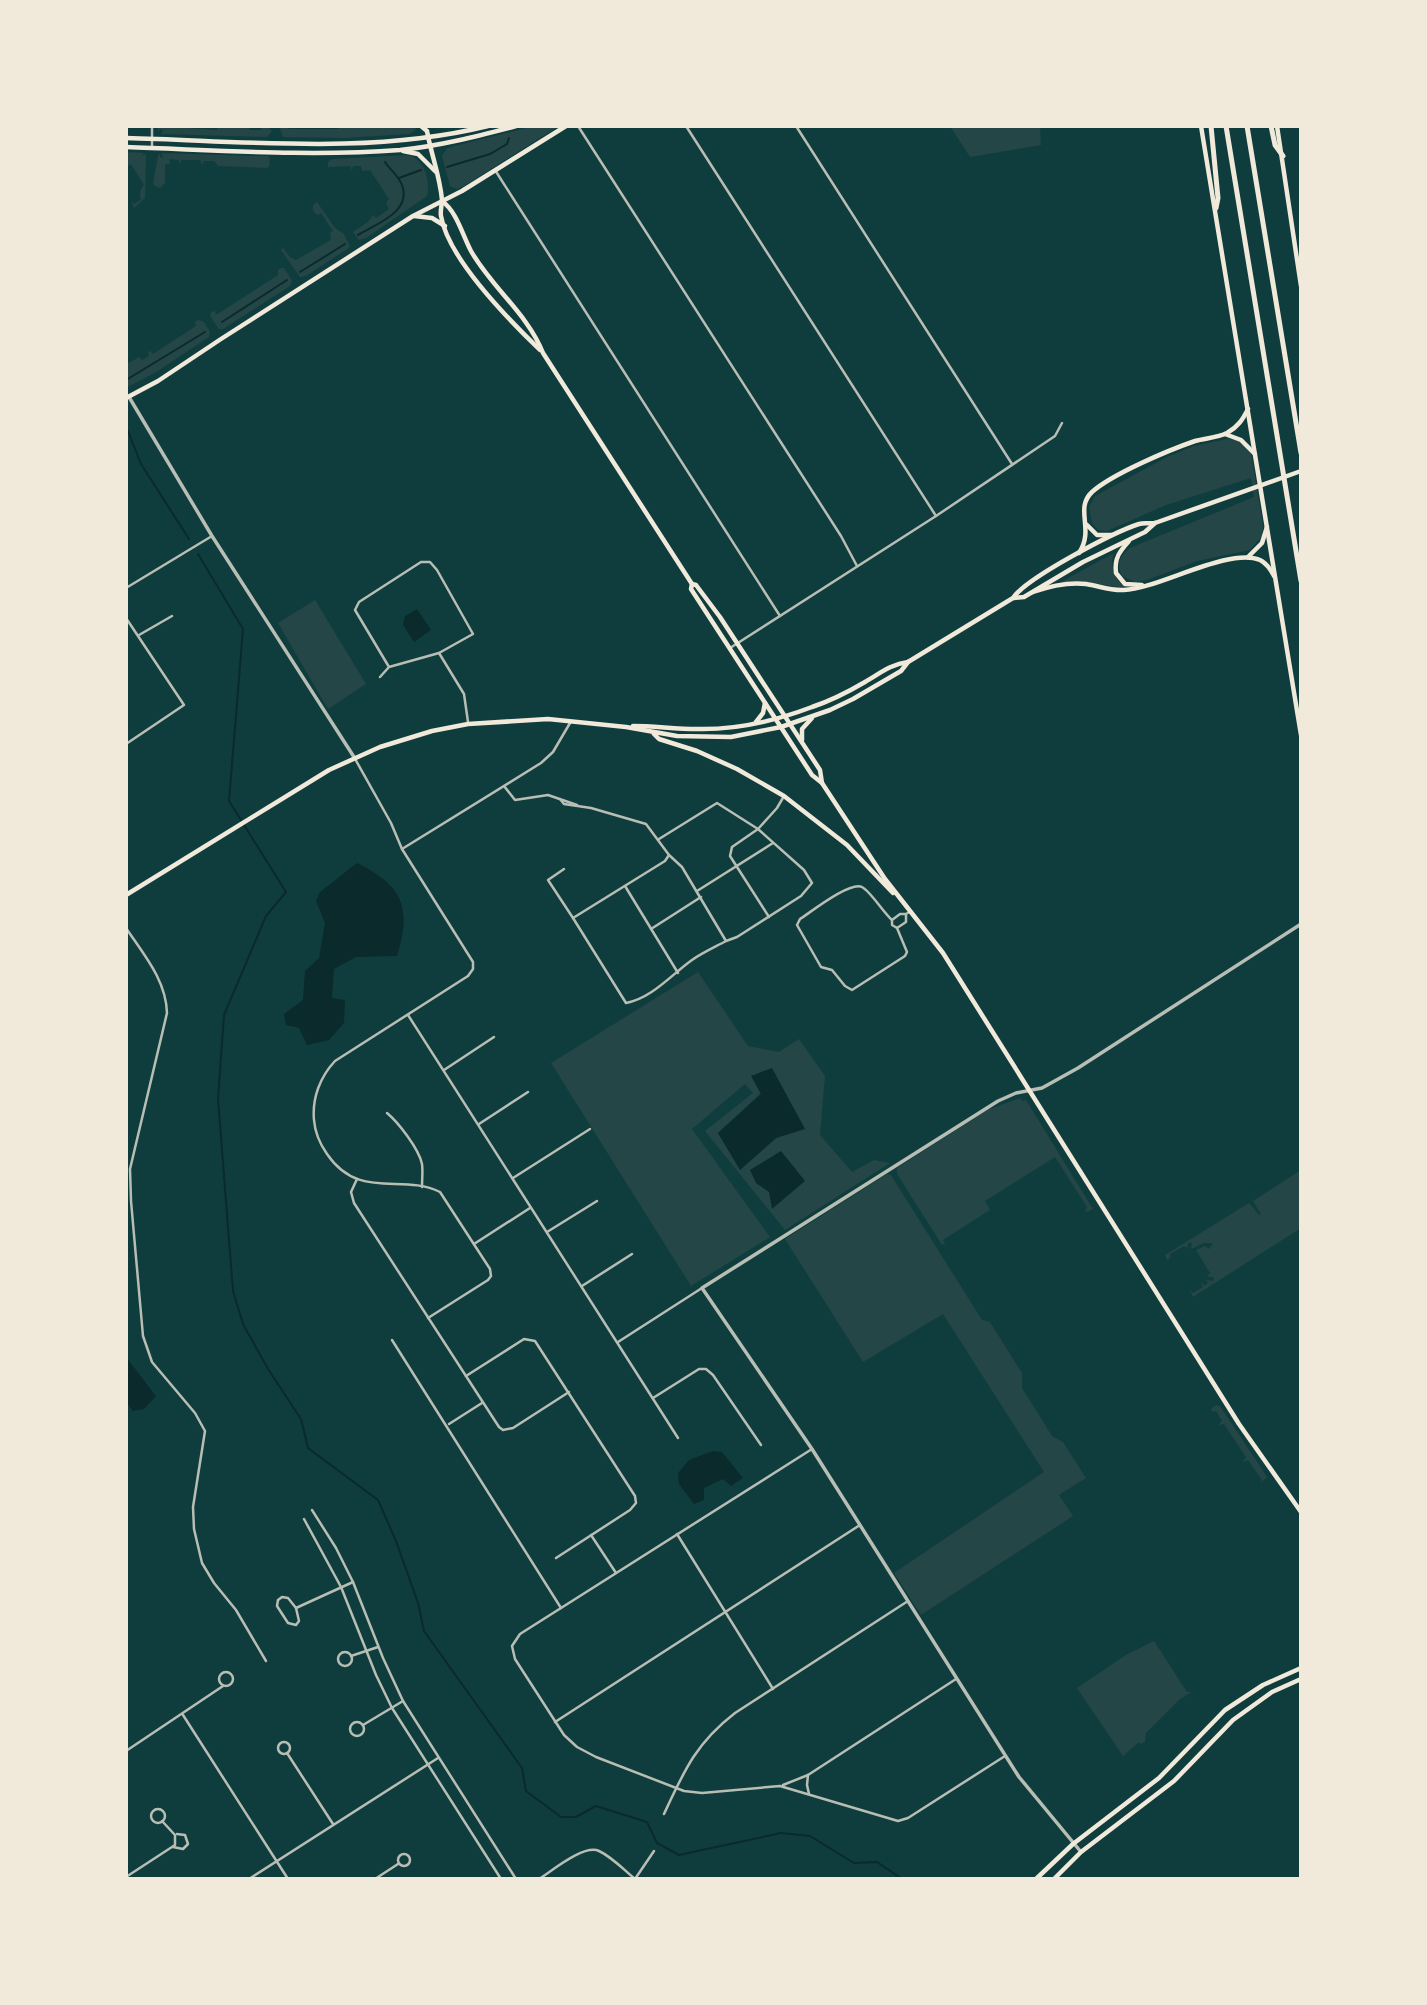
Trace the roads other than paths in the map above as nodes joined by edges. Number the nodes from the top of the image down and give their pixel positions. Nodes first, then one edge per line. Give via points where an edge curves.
1 (152, 126) edge
2 (421, 126) edge
3 (488, 126) edge
4 (516, 126) edge
5 (566, 126) edge
6 (578, 126) edge
7 (686, 126) edge
8 (796, 126) edge
9 (1201, 126) edge
10 (1212, 126) edge
11 (1226, 126) edge
12 (1247, 126) edge
13 (1270, 126) edge
14 (1277, 126) edge
15 (429, 128) edge
16 (428, 137) junction
17 (126, 138) edge
18 (152, 138) junction
19 (430, 146) junction
20 (126, 147) edge
21 (152, 148) junction
22 (399, 150) junction
23 (1283, 156) junction
24 (495, 170) junction
25 (436, 172) junction
26 (442, 201) junction
27 (1216, 208) junction
28 (413, 216) junction
29 (445, 227) junction
30 (1301, 286) edge
31 (543, 353) junction
32 (128, 398) edge
33 (1248, 408) junction
34 (1062, 423) dead end
35 (1224, 434) junction
36 (1301, 453) edge
37 (1256, 456) junction
38 (1012, 464) junction
39 (1301, 471) edge
40 (936, 516) junction
41 (1156, 523) junction
42 (1087, 525) junction
43 (1268, 525) junction
44 (1116, 535) junction
45 (212, 536) junction
46 (1132, 538) junction
47 (1078, 554) junction
48 (1247, 558) junction
49 (857, 566) junction
50 (1277, 580) junction
51 (1301, 581) edge
52 (692, 584) junction
53 (1150, 584) junction
54 (126, 588) edge
55 (1033, 592) junction
56 (1013, 598) junction
57 (172, 616) dead end
58 (780, 616) junction
59 (126, 618) edge
60 (138, 636) junction
61 (738, 643) junction
62 (730, 648) junction
63 (439, 653) junction
64 (908, 662) junction
65 (389, 667) junction
66 (380, 677) dead end
67 (765, 702) junction
68 (786, 716) junction
69 (814, 716) junction
70 (776, 719) junction
71 (572, 720) junction
72 (468, 724) junction
73 (754, 724) junction
74 (791, 724) junction
75 (625, 727) junction
76 (781, 727) junction
77 (653, 734) junction
78 (1301, 735) edge
79 (802, 741) junction
80 (126, 744) edge
81 (354, 757) junction
82 (822, 783) junction
83 (504, 786) junction
84 (784, 796) junction
85 (758, 829) junction
86 (659, 839) junction
87 (773, 843) junction
88 (402, 849) junction
89 (669, 855) junction
90 (736, 866) junction
91 (564, 869) dead end
92 (625, 886) junction
93 (697, 891) junction
94 (126, 895) edge
95 (701, 897) junction
96 (900, 898) junction
97 (909, 913) junction
98 (769, 917) junction
99 (573, 918) junction
100 (892, 920) junction
101 (1301, 924) edge
102 (126, 928) edge
103 (897, 928) junction
104 (651, 929) junction
105 (726, 941) junction
106 (678, 972) junction
107 (408, 1014) junction
108 (494, 1037) dead end
109 (444, 1070) junction
110 (1030, 1090) junction
111 (528, 1092) dead end
112 (387, 1112) dead end
113 (479, 1124) junction
114 (590, 1129) dead end
115 (513, 1178) junction
116 (357, 1179) junction
117 (422, 1187) junction
118 (597, 1200) dead end
119 (531, 1208) junction
120 (547, 1232) junction
121 (474, 1244) junction
122 (632, 1254) dead end
123 (582, 1286) junction
124 (702, 1288) junction
125 (428, 1318) junction
126 (392, 1340) dead end
127 (618, 1342) junction
128 (466, 1376) junction
129 (569, 1392) junction
130 (653, 1398) junction
131 (482, 1403) junction
132 (449, 1424) dead end
133 (678, 1438) dead end
134 (761, 1445) dead end
135 (812, 1449) junction
136 (312, 1510) dead end
137 (1301, 1513) edge
138 (304, 1520) dead end
139 (860, 1525) junction
140 (677, 1534) junction
141 (592, 1535) junction
142 (556, 1558) dead end
143 (616, 1573) junction
144 (353, 1582) junction
145 (341, 1587) junction
146 (908, 1601) junction
147 (296, 1608) junction
148 (561, 1608) junction
149 (725, 1611) junction
150 (378, 1646) junction
151 (366, 1651) junction
152 (351, 1656) dead end
153 (266, 1661) dead end
154 (1301, 1668) edge
155 (956, 1679) junction
156 (1301, 1679) edge
157 (223, 1686) junction
158 (773, 1689) junction
159 (403, 1701) junction
160 (392, 1708) junction
161 (1226, 1710) junction
162 (183, 1715) junction
163 (1233, 1720) junction
164 (555, 1722) junction
165 (363, 1726) dead end
166 (126, 1751) edge
167 (287, 1753) dead end
168 (1005, 1756) junction
169 (438, 1758) junction
170 (428, 1765) junction
171 (808, 1775) junction
172 (1159, 1778) junction
173 (780, 1786) junction
174 (676, 1788) junction
175 (1167, 1788) junction
176 (809, 1794) junction
177 (664, 1814) dead end
178 (162, 1821) dead end
179 (333, 1824) junction
180 (175, 1835) junction
181 (1073, 1844) junction
182 (173, 1847) junction
183 (654, 1851) dead end
184 (1081, 1852) junction
185 (276, 1862) junction
186 (399, 1863) dead end
187 (126, 1877) edge
188 (1038, 1878) edge
189 (249, 1879) edge
190 (288, 1879) edge
191 (375, 1879) edge
192 (501, 1879) edge
193 (516, 1879) edge
194 (539, 1879) edge
195 (635, 1879) edge
196 (1054, 1879) edge

1 - 18 street
2 - 15 main road
3 - 16 main road
4 - 19 main road
5 - 24 main road
6 - 49 street
7 - 40 street
8 - 38 street
9 - 27 main road
10 - 27 highway
11 - 51 highway
12 - 36 highway
13 - 23 highway
14 - 23 main road
15 - 16 main road
16 - 18 main road via 321,144
16 - 19 main road
17 - 18 main road
18 - 21 street
19 - 22 main road
19 - 25 main road
20 - 21 main road
21 - 22 main road via 323,153
22 - 25 main road via 418,155
23 - 30 main road
24 - 26 main road
24 - 58 street
25 - 26 main road
26 - 28 main road
26 - 29 main road
26 - 31 main road via 452,208 472,254 536,334
27 - 33 main road
28 - 29 main road via 432,218
28 - 32 main road
29 - 31 main road via 474,279
31 - 52 main road
32 - 45 street
33 - 35 main road via 1239,424
33 - 37 main road
34 - 38 street via 1055,436
35 - 37 main road via 1241,440
35 - 42 main road via 1175,448 1102,485 1084,506
37 - 43 main road
38 - 40 street
39 - 41 main road
40 - 49 street
41 - 44 main road
41 - 46 main road
42 - 44 main road via 1097,535
42 - 47 main road
43 - 48 main road via 1262,543
43 - 50 main road
44 - 47 main road
45 - 54 street
45 - 81 street
46 - 53 main road via 1119,551 1116,573 1125,584
46 - 55 main road
47 - 56 main road via 1018,590
48 - 50 main road via 1260,561
48 - 53 main road
49 - 58 street
50 - 78 main road
52 - 61 main road
52 - 62 main road
53 - 55 main road via 1122,590 1068,584
55 - 56 main road
56 - 64 main road
57 - 60 street
58 - 61 street
59 - 60 street
60 - 80 street via 184,705
61 - 62 street
61 - 68 main road
62 - 67 main road
63 - 65 street
63 - 65 street via 473,634 437,570 430,562 421,562 359,602 355,610
63 - 72 street via 464,694
64 - 68 main road via 896,663 849,691
64 - 69 main road via 872,689
65 - 66 street
67 - 70 main road
67 - 73 main road
68 - 70 main road
68 - 74 main road
69 - 74 main road
69 - 79 main road via 802,729
70 - 73 main road
70 - 76 main road
71 - 72 main road
71 - 75 main road
71 - 83 street via 549,756
72 - 81 main road
73 - 75 main road via 697,729
74 - 76 main road
74 - 79 main road
75 - 77 main road
76 - 77 main road via 731,737
76 - 82 main road
77 - 84 main road via 737,769
79 - 82 main road
81 - 88 street
81 - 94 main road
82 - 96 main road
83 - 86 street via 515,800 548,794 646,824
83 - 88 street
84 - 85 street
84 - 96 main road via 847,845
85 - 86 street via 717,803
85 - 87 street
85 - 90 street via 732,847 730,856
86 - 89 street
87 - 90 street
87 - 98 street via 813,883
88 - 107 street via 471,959 472,969
89 - 92 street
89 - 93 street
90 - 93 street
90 - 98 street
91 - 99 street via 548,880
92 - 99 street
92 - 104 street
93 - 95 street
95 - 104 street
95 - 105 street
96 - 97 main road
97 - 100 street
97 - 103 street
97 - 110 main road via 943,953
98 - 105 street
99 - 106 street via 625,1003
100 - 103 street
100 - 103 street via 856,886 842,891 797,925 821,967 832,970 852,990 905,956
101 - 110 street via 1078,1068
102 - 153 street via 160,980 167,1013 130,1169 144,1344 152,1362 204,1427 194,1507 198,1554
104 - 106 street
105 - 106 street
107 - 109 street
107 - 116 street via 335,1061 316,1093 314,1126 320,1142 332,1161
108 - 109 street
109 - 113 street
110 - 124 street via 998,1101
110 - 137 main road via 1239,1424
111 - 113 street
112 - 117 street via 420,1158
113 - 115 street
114 - 115 street
115 - 119 street
116 - 117 street
116 - 125 street via 351,1192 354,1203
117 - 121 street via 444,1195
118 - 120 street
119 - 120 street
119 - 121 street
120 - 123 street
121 - 125 street via 491,1276
122 - 123 street
123 - 127 street
124 - 127 street
124 - 135 street
125 - 128 street
126 - 148 street
127 - 130 street
128 - 129 street via 531,1338
128 - 131 street
129 - 131 street via 503,1430
129 - 141 street via 635,1500 630,1510
130 - 133 street
130 - 134 street via 699,1369 706,1370
131 - 132 street
135 - 139 street
135 - 140 street
136 - 144 street
138 - 145 street
139 - 146 street
139 - 149 street
140 - 143 street
140 - 149 street
141 - 142 street
141 - 143 street
143 - 148 street
144 - 145 street
144 - 150 street
145 - 147 street
145 - 151 street
146 - 155 street
146 - 158 street
147 - 147 street via 299,1621 291,1625 277,1606 278,1600 288,1598
148 - 164 street via 520,1634 512,1646 513,1656
149 - 158 street
149 - 164 street
150 - 151 street
150 - 159 street
151 - 152 street
151 - 160 street
154 - 161 main road via 1263,1685
155 - 168 street
155 - 171 street
156 - 163 main road via 1272,1692
157 - 157 street via 233,1682 228,1672 219,1678
157 - 162 street
158 - 174 street via 716,1728 694,1754
159 - 160 street
159 - 169 street
160 - 165 street
160 - 170 street
161 - 163 main road
161 - 172 main road
162 - 166 street
162 - 185 street
163 - 175 main road
164 - 174 street via 570,1742 586,1752
167 - 179 street
168 - 176 street via 898,1821
168 - 181 street
169 - 170 street
169 - 193 street
170 - 179 street
170 - 192 street
171 - 173 street
171 - 176 street
172 - 175 main road
172 - 181 main road
173 - 174 street via 702,1793
173 - 176 street
174 - 177 street
175 - 184 main road
178 - 180 street
179 - 185 street
180 - 182 street
180 - 182 street via 185,1835 188,1842 183,1849
181 - 184 street
181 - 188 main road
182 - 187 street
183 - 195 street
184 - 196 main road
185 - 189 street
185 - 190 street
186 - 191 street
194 - 195 street via 589,1850 600,1852

